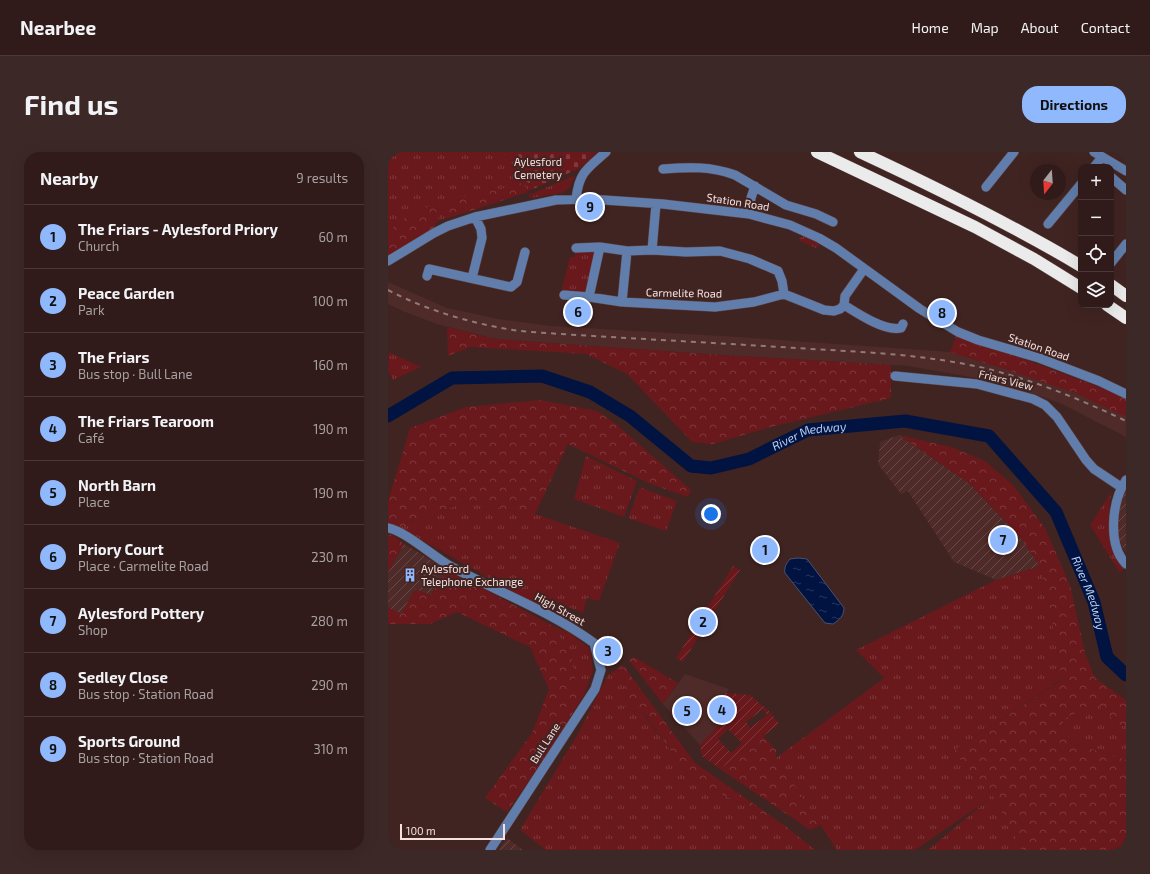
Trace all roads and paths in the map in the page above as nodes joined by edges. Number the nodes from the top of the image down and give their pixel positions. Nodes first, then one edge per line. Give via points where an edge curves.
1 (606, 152) edge
2 (817, 152) edge
3 (860, 152) edge
4 (1014, 152) edge
5 (1098, 154) edge
6 (1096, 164) edge
7 (663, 169) dead end
8 (1126, 171) edge
9 (1114, 180) edge
10 (755, 186) junction
11 (986, 187) dead end
12 (1078, 188) edge
13 (1126, 190) edge
14 (576, 199) junction
15 (656, 204) junction
16 (749, 214) junction
17 (475, 217) junction
18 (833, 222) dead end
19 (1048, 224) dead end
20 (1126, 244) edge
21 (600, 247) junction
22 (576, 248) dead end
23 (652, 250) junction
24 (627, 251) junction
25 (525, 252) dead end
26 (1114, 259) edge
27 (388, 261) edge
28 (1078, 264) edge
29 (864, 269) junction
30 (427, 276) dead end
31 (472, 278) junction
32 (1078, 286) edge
33 (1114, 287) edge
34 (784, 294) junction
35 (564, 295) dead end
36 (1126, 296) edge
37 (589, 297) junction
38 (622, 302) junction
39 (844, 305) junction
40 (1111, 308) edge
41 (1126, 318) edge
42 (903, 324) dead end
43 (895, 376) dead end
44 (1126, 394) edge
45 (1124, 484) edge
46 (388, 528) edge
47 (1126, 564) edge
48 (594, 643) joint
49 (490, 850) edge

1 - 14 street via 581,177
2 - 32 highway via 976,227
3 - 28 highway via 973,206
4 - 11 street
5 - 6 street
5 - 8 street
7 - 10 street via 716,169 735,175
9 - 13 street
10 - 16 street
10 - 18 street via 786,205
12 - 19 street
14 - 15 street, Station Road
14 - 17 street, Station Road via 556,200
15 - 16 street, Station Road
15 - 23 street
16 - 29 street, Station Road via 790,225 819,238
17 - 27 street, Station Road via 434,233
17 - 31 street via 482,238
20 - 26 street
21 - 22 street
21 - 24 street
21 - 37 street
23 - 24 street
23 - 34 street via 720,251 750,259 778,270
24 - 38 street
25 - 31 street via 517,282 511,287
29 - 39 street via 845,296
29 - 44 street, Station Road via 920,309 958,332 1039,358
30 - 31 street via 429,269
33 - 36 highway
34 - 38 street, Carmelite Road via 754,302 715,307
34 - 39 street via 824,310 834,311
35 - 37 street, Carmelite Road
37 - 38 street, Carmelite Road
39 - 42 street via 867,320 893,328 900,328
40 - 41 highway
43 - 45 street, Friars View via 977,384 1033,399 1045,405 1056,416 1094,469
45 - 47 street via 1115,508 1115,542 1120,557
46 - 48 street, High Street via 410,539 450,566 566,624
48 - 49 street, Bull Lane via 601,670 595,690

